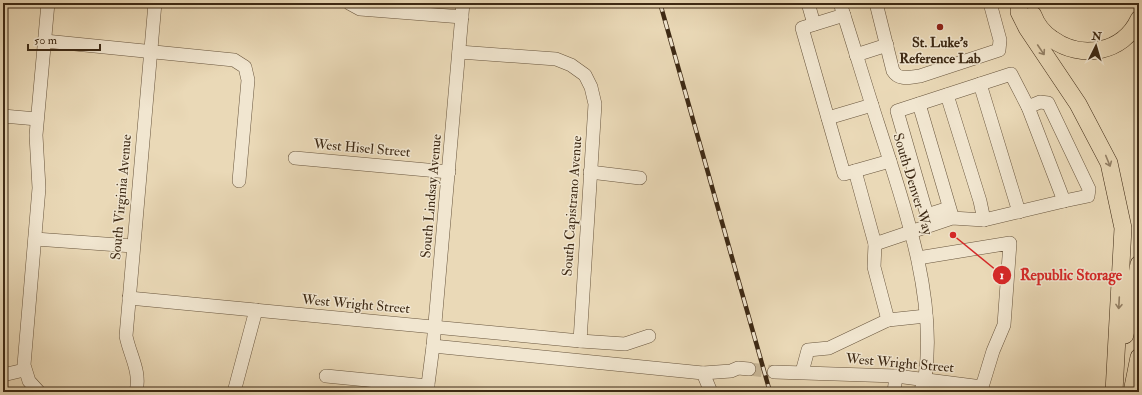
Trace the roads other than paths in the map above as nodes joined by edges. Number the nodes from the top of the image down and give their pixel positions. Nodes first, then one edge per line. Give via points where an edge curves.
1 (48, 3) edge
2 (154, 3) edge
3 (463, 3) edge
4 (808, 3) edge
5 (876, 3) edge
6 (990, 3) edge
7 (1019, 3) edge
8 (1030, 3) edge
9 (349, 4) edge
10 (842, 9) edge
11 (462, 17) junction
12 (1139, 19) edge
13 (814, 24) junction
14 (45, 41) junction
15 (887, 45) junction
16 (150, 52) junction
17 (459, 52) junction
18 (856, 55) junction
19 (980, 84) junction
20 (947, 95) junction
21 (919, 104) junction
22 (872, 105) junction
23 (1028, 107) junction
24 (3, 116) edge
25 (828, 118) junction
26 (37, 119) junction
27 (295, 158) dead end
28 (890, 161) junction
29 (855, 171) junction
30 (449, 172) junction
31 (590, 172) junction
32 (640, 178) dead end
33 (239, 182) dead end
34 (1064, 201) junction
35 (1018, 212) junction
36 (951, 213) junction
37 (984, 220) junction
38 (912, 232) junction
39 (35, 239) junction
40 (875, 244) junction
41 (133, 246) junction
42 (918, 258) junction
43 (1139, 264) edge
44 (129, 298) junction
45 (256, 310) junction
46 (926, 316) junction
47 (888, 320) junction
48 (435, 327) junction
49 (649, 336) dead end
50 (580, 341) junction
51 (434, 346) junction
52 (1139, 357) edge
53 (749, 369) tunnel mouth
54 (24, 370) junction
55 (774, 372) tunnel mouth
56 (808, 372) junction
57 (702, 373) junction
58 (3, 375) edge
59 (326, 376) dead end
60 (896, 376) junction
61 (925, 379) junction
62 (428, 389) edge
63 (39, 392) edge
64 (136, 392) edge
65 (234, 392) edge
66 (711, 392) edge
67 (894, 392) edge
68 (920, 392) edge
69 (1114, 392) edge
70 (1132, 392) edge

1 - 14 street
2 - 16 street, South Virginia Avenue
3 - 11 street, South Lindsay Avenue
4 - 13 street
5 - 15 street
6 - 15 street via 1000,40 999,50 920,76 902,78 893,71
7 -> 69 main road via 1019,12 1026,28 1078,104 1109,163 1123,228
8 - 12 main road via 1035,21 1043,33 1073,50 1106,49 1130,34
9 - 11 street via 360,9
10 - 13 street
10 - 18 street, South Denver Way
11 - 17 street, South Lindsay Avenue
13 - 25 street via 802,28
14 - 16 street
14 - 26 street
15 - 18 street
16 - 33 street via 234,60 245,67 248,80
16 - 41 street, South Virginia Avenue
17 - 30 street, South Lindsay Avenue
17 - 31 street, South Capistrano Avenue via 556,59 585,75 592,87 595,104
18 - 22 street, South Denver Way
19 - 20 street
19 - 23 street via 1011,74
19 - 35 street
20 - 21 street
20 - 37 street
21 - 36 street
21 - 36 street via 897,111 927,215
22 - 25 street
22 - 28 street, South Denver Way
23 - 34 street
23 - 34 street via 1040,102 1048,103 1089,190 1088,196
24 - 26 street
25 - 29 street via 844,174
26 - 39 street via 39,188
27 - 30 street, West Hisel Street
28 - 29 street
28 - 38 street, South Denver Way
29 - 40 street
30 - 48 street, South Lindsay Avenue
31 - 32 street
31 - 50 street, South Capistrano Avenue
34 - 35 street
35 - 37 street
36 - 37 street
36 - 38 street
38 - 40 street
38 - 42 street, South Denver Way
39 - 41 street
39 - 54 street
40 - 47 street via 874,267
41 - 44 street, South Virginia Avenue
42 - 46 street, South Denver Way
42 - 61 street, West Wright Street via 1010,243 1004,325 982,387
43 - 69 main road
44 - 45 street, West Wright Street
44 - 64 street, South Virginia Avenue via 126,336 138,374
45 - 48 street, West Wright Street
45 - 65 street
46 - 47 street
46 - 61 street, South Denver Way
47 - 56 street via 830,348 808,350
48 - 50 street, West Wright Street
48 - 51 street, South Lindsay Avenue
49 - 50 street, West Wright Street via 625,344
51 - 57 street
51 - 62 street, South Lindsay Avenue
52 - 70 main road
53 - 57 street
54 - 58 street
54 - 63 street via 28,381
55 - 56 street, West Wright Street
56 - 60 street, West Wright Street
57 - 66 street
59 - 62 street
60 - 61 street, West Wright Street
60 - 67 street
61 - 68 street, South Denver Way

